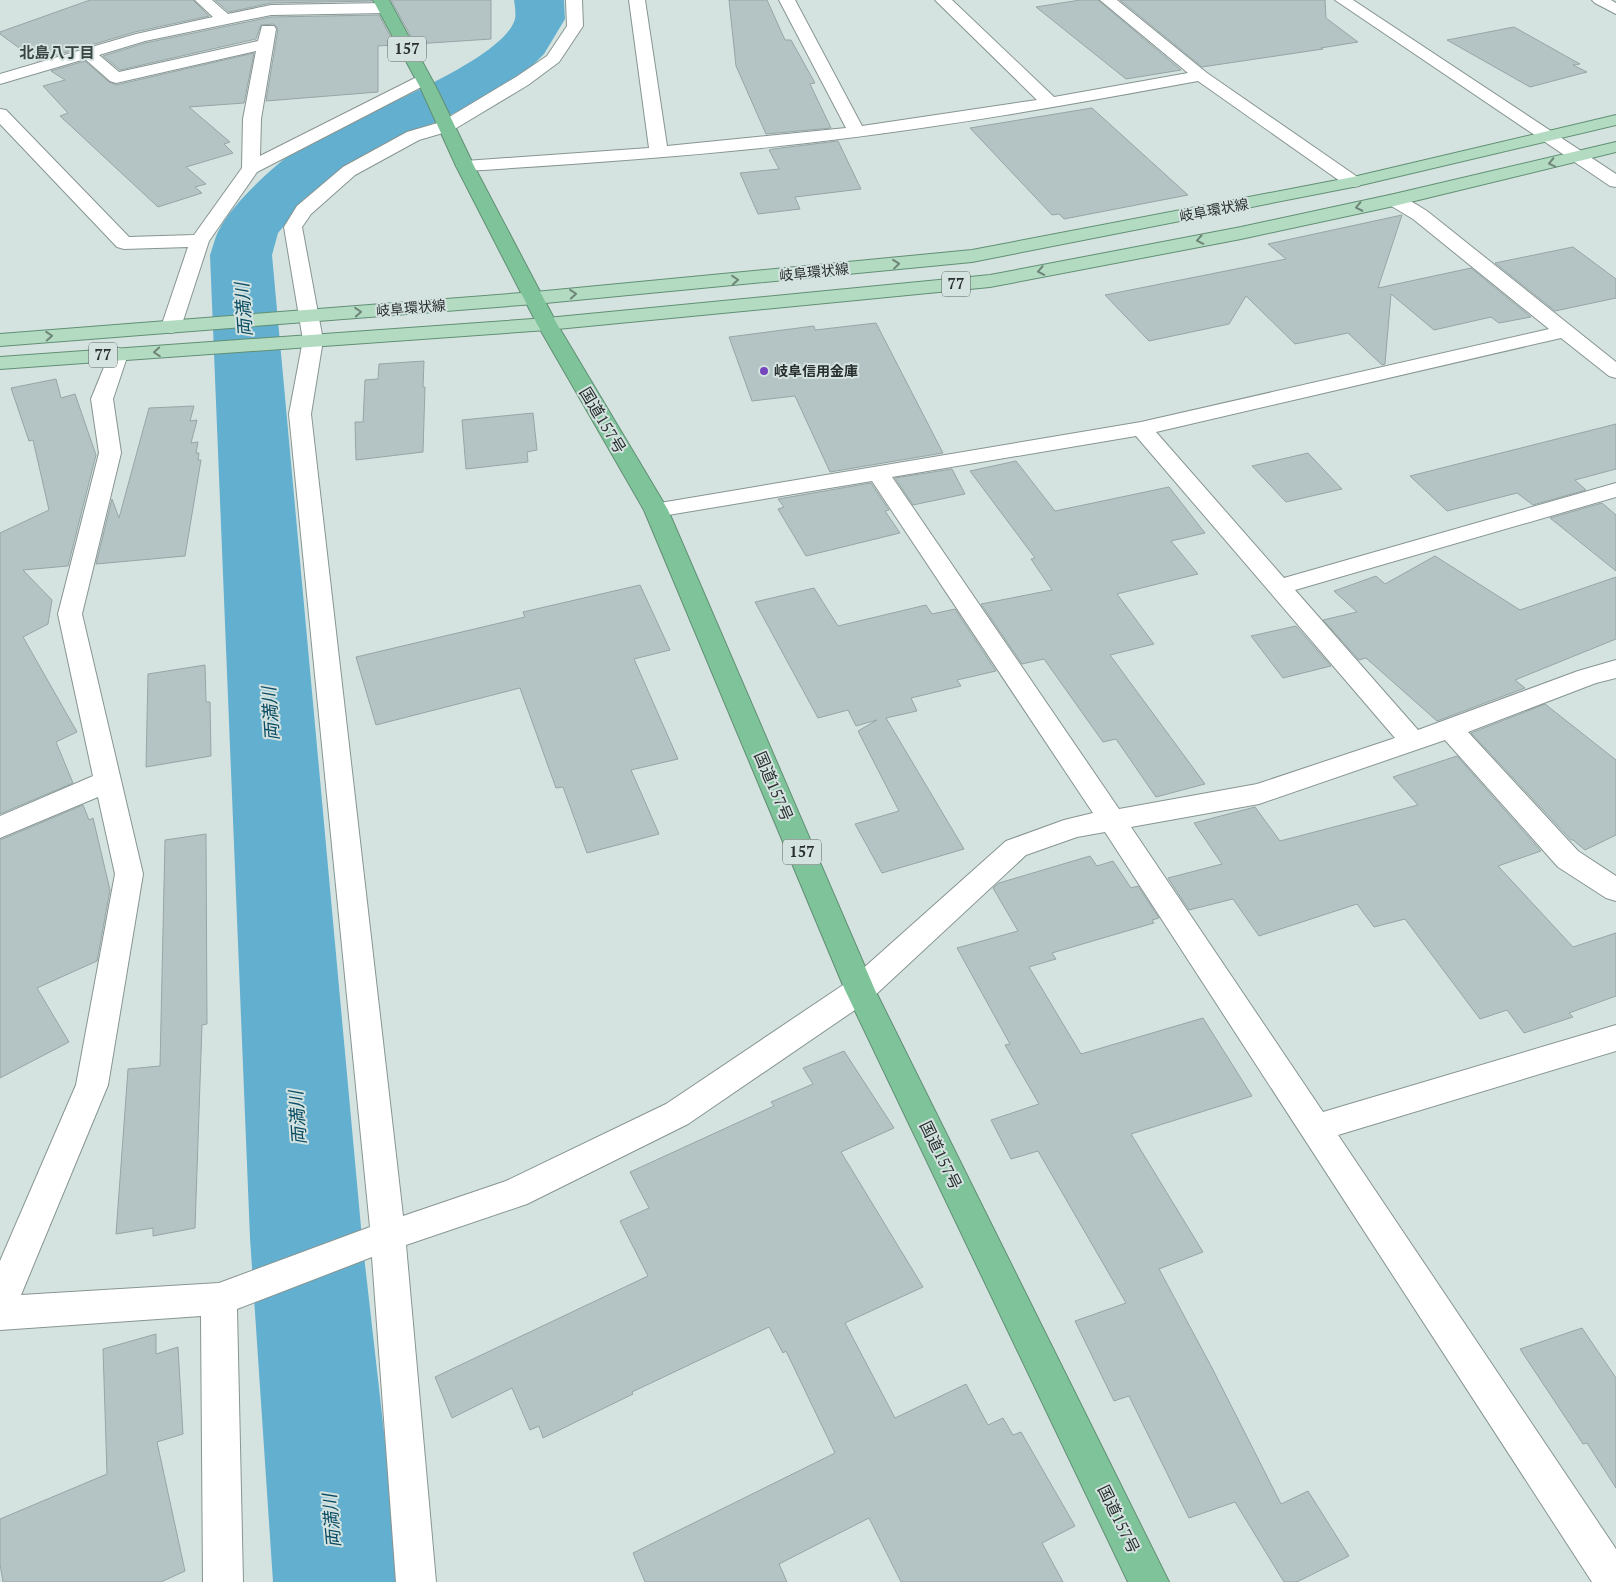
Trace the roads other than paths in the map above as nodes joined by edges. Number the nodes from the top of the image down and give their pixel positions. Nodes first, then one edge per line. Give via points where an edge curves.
1 (203, 0) edge
2 (574, 0) edge
3 (637, 0) edge
4 (788, 0) edge
5 (943, 0) edge
6 (1108, 0) edge
7 (1343, 0) edge
8 (1600, 0) edge
9 (383, 4) edge
10 (273, 5) edge
11 (1616, 10) edge
12 (225, 20) junction
13 (266, 44) junction
14 (88, 53) junction
15 (1201, 76) junction
16 (0, 80) edge
17 (426, 85) junction
18 (1051, 104) junction
19 (0, 114) edge
20 (443, 120) junction
21 (1616, 120) edge
22 (857, 132) junction
23 (1548, 137) junction
24 (1616, 147) edge
25 (658, 153) junction
26 (1580, 156) junction
27 (465, 166) junction
28 (251, 168) junction
29 (1353, 182) junction
30 (1616, 182) edge
31 (1394, 200) junction
32 (200, 241) junction
33 (535, 298) junction
34 (547, 324) junction
35 (171, 327) junction
36 (311, 328) junction
37 (1565, 331) junction
38 (0, 340) edge
39 (118, 354) junction
40 (0, 363) edge
41 (1616, 372) edge
42 (1141, 429) junction
43 (878, 472) junction
44 (1616, 490) edge
45 (656, 510) junction
46 (1278, 587) junction
47 (1616, 669) edge
48 (1449, 728) junction
49 (1413, 742) junction
50 (108, 781) junction
51 (1112, 820) junction
52 (0, 828) edge
53 (1616, 890) edge
54 (860, 990) junction
55 (1616, 1038) edge
56 (1315, 1128) junction
57 (373, 1242) junction
58 (232, 1295) junction
59 (0, 1302) edge
60 (0, 1312) edge
61 (223, 1582) edge
62 (416, 1582) edge
63 (1149, 1582) edge
64 (1615, 1582) edge

1 - 12 street
2 - 20 street via 575,26 553,59 522,81
3 - 25 street
4 - 22 street
5 - 18 street
6 - 15 street
7 - 23 street
8 - 11 street
9 - 10 street
9 - 17 highway, 国道157号 / 157
10 - 12 street
10 - 13 street
12 - 14 street via 142,37
13 - 14 street via 116,78
13 - 28 street via 252,119
14 - 16 street
15 - 18 street
15 - 29 street
17 - 20 highway, 国道157号 / 157
17 - 28 street
18 - 22 street
19 - 32 street via 124,243
20 - 27 highway, 国道157号 / 157
20 - 36 street via 348,171 304,210 293,227
21 - 23 main road, 岐阜環状線 / 77
22 - 25 street
23 - 26 street
23 - 29 main road, 岐阜環状線 / 77
24 - 26 main road, 岐阜環状線 / 77
25 - 27 street
26 - 30 street
26 -> 31 main road, 岐阜環状線 / 77
27 - 33 highway, 国道157号 / 157
28 - 32 street
33 -> 29 main road, 岐阜環状線 / 77 via 972,256
31 -> 34 main road, 岐阜環状線 / 77 via 990,281
31 - 37 street via 1420,215
32 - 35 street
33 - 34 highway, 国道157号 / 157
36 -> 33 main road, 岐阜環状線 / 77
34 - 36 main road, 岐阜環状線 / 77
34 - 45 highway, 国道157号 / 157
35 - 36 main road, 岐阜環状線 / 77 via 276,319
38 -> 35 main road, 岐阜環状線 / 77
36 -> 39 main road, 岐阜環状線 / 77 via 284,342
36 - 57 street via 300,414
37 - 41 street
37 - 42 street
39 - 40 main road, 岐阜環状線 / 77
39 - 50 street via 102,399 110,453 70,614
42 - 43 street
42 - 46 street
43 - 45 street
43 - 51 street
44 - 46 street
45 - 54 highway, 国道157号 / 157
46 - 49 street
47 - 48 street via 1587,676
48 - 49 street
48 - 53 street via 1568,859
49 - 51 street via 1259,794
50 - 52 street
50 - 59 street via 129,874 92,1085
51 - 54 street via 1074,827 1016,848
51 - 56 street
54 - 57 street via 678,1114 515,1193
54 - 63 highway, 国道157号 / 157
55 - 56 street
56 - 64 street
57 - 58 street
57 - 62 street
58 - 60 street
58 - 61 street

